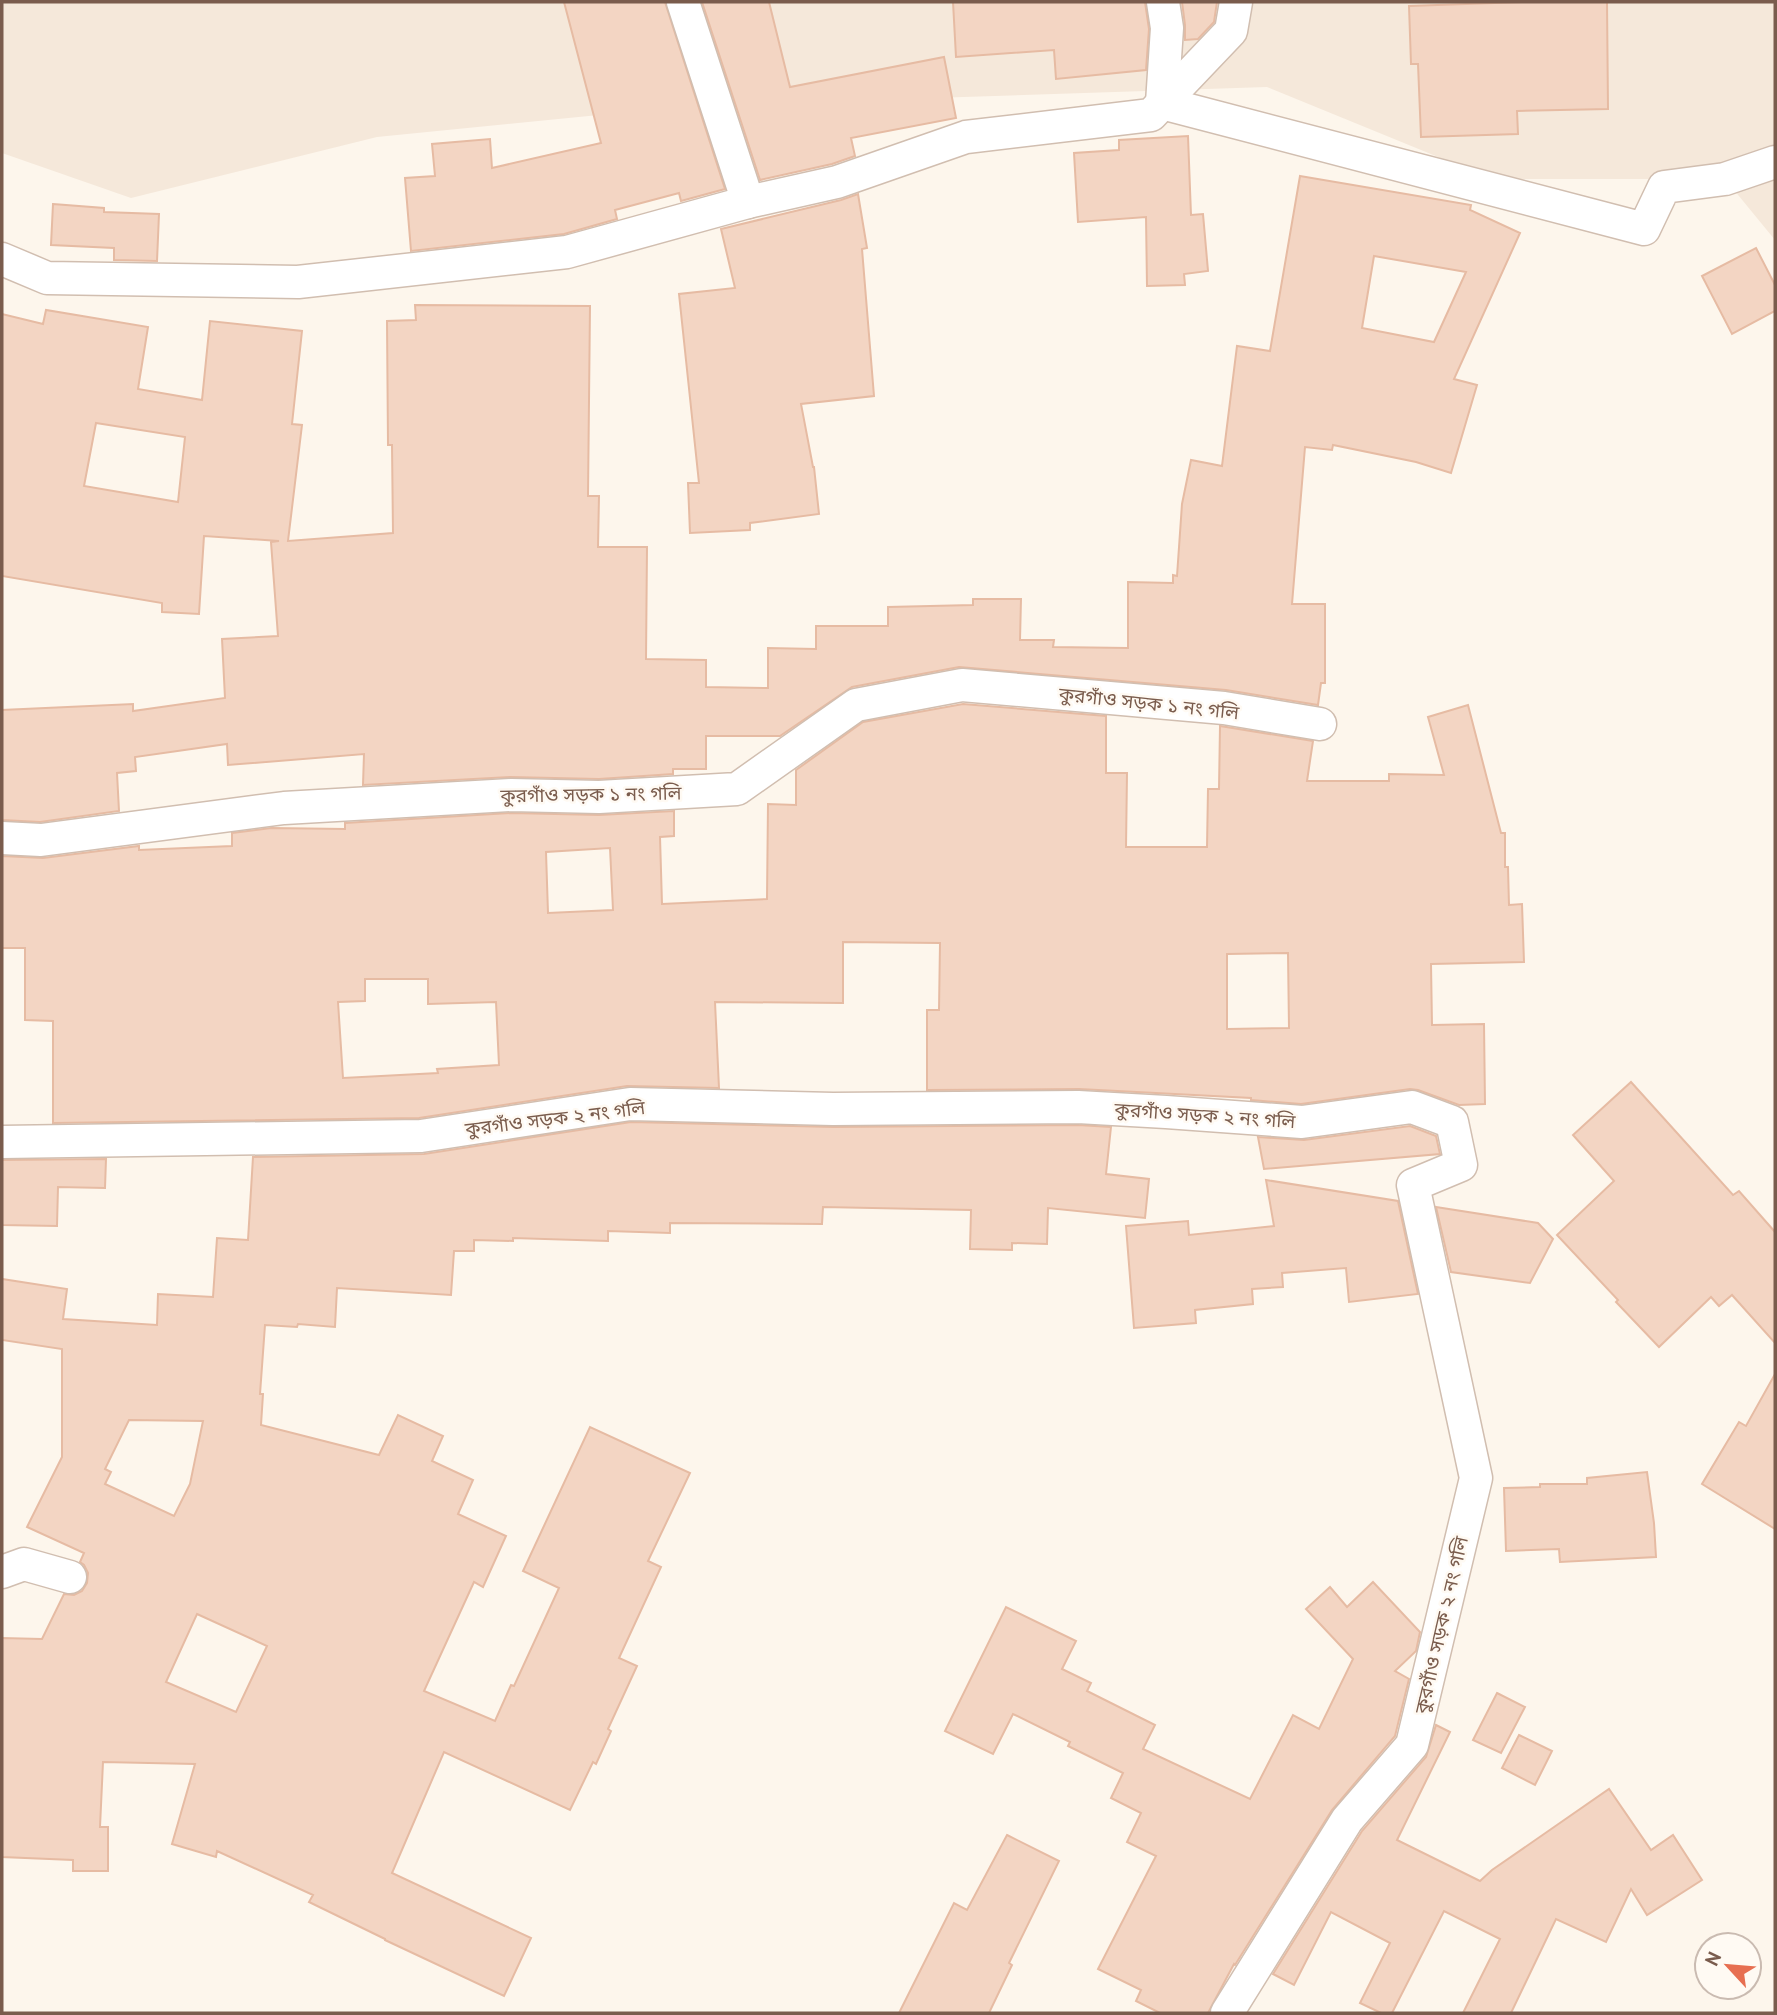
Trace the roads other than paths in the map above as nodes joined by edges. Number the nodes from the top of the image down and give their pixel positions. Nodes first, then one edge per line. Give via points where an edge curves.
1 (682, 2) edge
2 (1163, 2) edge
3 (1236, 2) edge
4 (1162, 103) junction
5 (1775, 162) edge
6 (748, 202) junction
7 (2, 259) edge
8 (1320, 724) dead end
9 (2, 838) edge
10 (2, 1142) edge
11 (2, 1572) edge
12 (70, 1577) dead end
13 (1227, 2013) edge

1 - 6 street
2 - 4 street via 1167,28
3 - 4 street via 1230,32
4 - 5 street via 1643,229 1664,187 1725,178
4 - 6 street via 1151,115 966,137 837,182
6 - 7 street via 567,252 298,282 47,278
8 - 9 street, কুরগাঁও সড়ক ১ নং গলি via 1224,708 962,685 856,705 737,789 284,808 41,840
10 - 13 street, কুরগাঁও সড়ক ২ নং গলি via 421,1136 630,1104 833,1109 1078,1107 1302,1122 1412,1107 1452,1122 1461,1165 1413,1185 1476,1478 1412,1745 1347,1820
11 - 12 street via 24,1564

